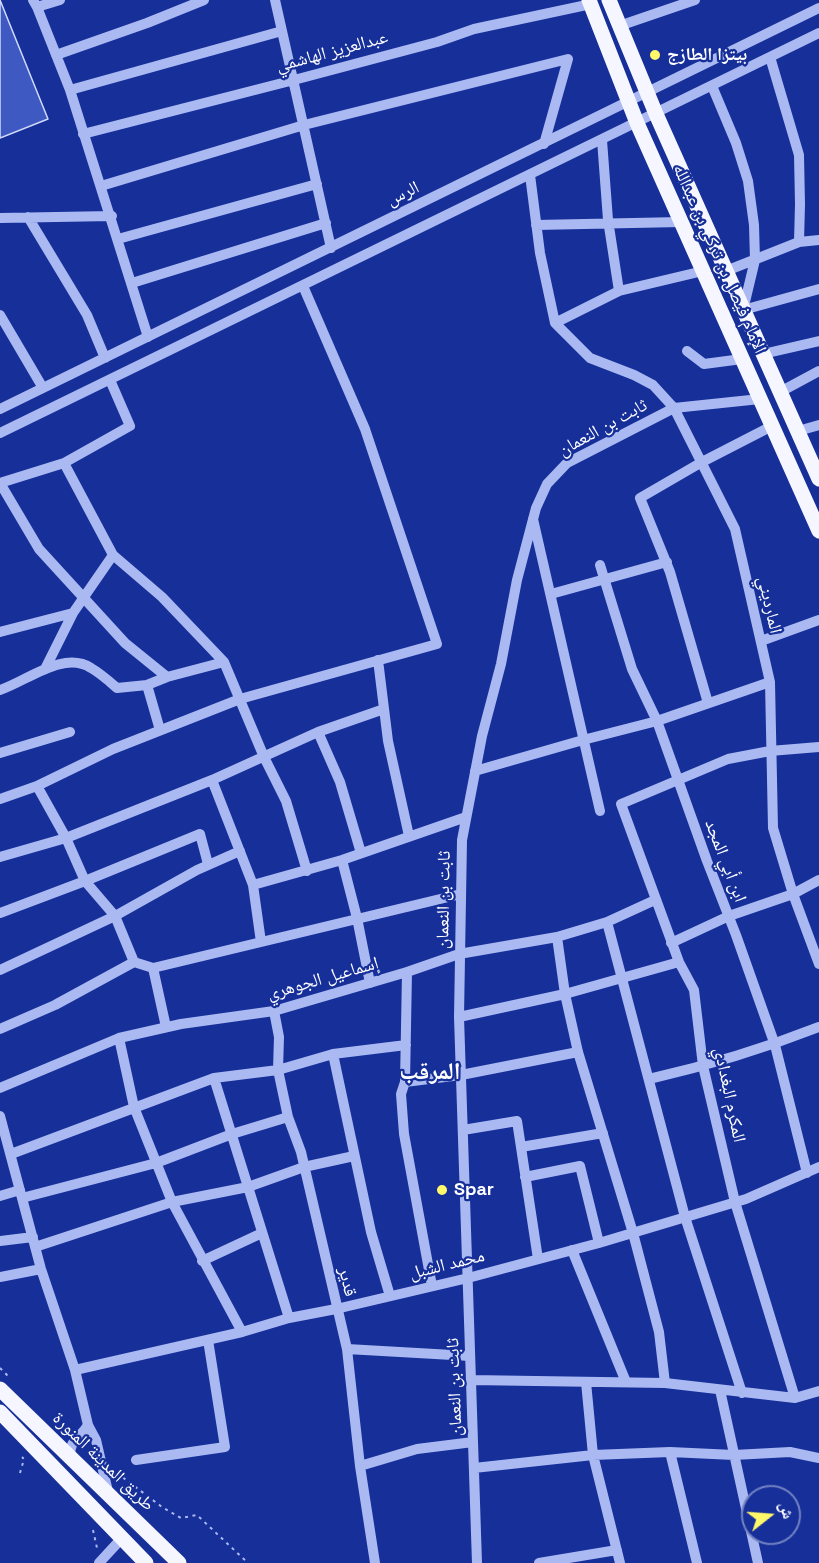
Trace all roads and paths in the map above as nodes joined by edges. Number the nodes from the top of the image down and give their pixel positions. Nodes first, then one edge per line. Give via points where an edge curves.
1 (60, 0) edge
2 (204, 0) edge
3 (275, 0) edge
4 (609, 0) edge
5 (695, 0) edge
6 (590, 2) edge
7 (35, 4) edge
8 (819, 8) edge
9 (619, 26) junction
10 (282, 31) junction
11 (819, 33) edge
12 (56, 55) junction
13 (770, 57) junction
14 (294, 80) junction
15 (712, 86) junction
16 (70, 90) junction
17 (647, 94) junction
18 (629, 102) junction
19 (656, 114) junction
20 (637, 123) junction
21 (304, 125) junction
22 (83, 134) junction
23 (602, 140) junction
24 (544, 144) junction
25 (530, 175) junction
26 (317, 184) junction
27 (101, 186) junction
28 (111, 216) junction
29 (28, 217) junction
30 (0, 218) edge
31 (681, 222) junction
32 (326, 223) junction
33 (609, 224) junction
34 (536, 225) junction
35 (118, 239) junction
36 (819, 240) edge
37 (799, 242) junction
38 (331, 248) junction
39 (755, 260) junction
40 (703, 271) junction
41 (726, 271) junction
42 (132, 283) junction
43 (303, 286) junction
44 (819, 289) edge
45 (619, 291) junction
46 (743, 310) junction
47 (0, 315) edge
48 (555, 323) junction
49 (148, 336) junction
50 (819, 341) edge
51 (687, 351) dead end
52 (763, 354) junction
53 (105, 358) junction
54 (742, 359) junction
55 (819, 370) edge
56 (110, 380) junction
57 (43, 388) junction
58 (780, 392) junction
59 (760, 399) junction
60 (674, 408) junction
61 (0, 409) edge
62 (819, 425) edge
63 (772, 426) junction
64 (798, 431) junction
65 (0, 433) edge
66 (702, 462) junction
67 (64, 463) junction
68 (819, 479) edge
69 (0, 483) edge
70 (533, 518) junction
71 (819, 531) edge
72 (113, 555) junction
73 (667, 562) junction
74 (600, 565) dead end
75 (604, 580) junction
76 (551, 594) junction
77 (84, 599) junction
78 (73, 613) junction
79 (819, 620) edge
80 (0, 632) edge
81 (761, 641) junction
82 (378, 660) junction
83 (224, 662) junction
84 (45, 669) junction
85 (167, 677) junction
86 (770, 682) junction
87 (147, 686) junction
88 (0, 690) edge
89 (240, 699) junction
90 (708, 703) junction
91 (384, 709) junction
92 (657, 721) junction
93 (160, 730) junction
94 (70, 732) dead end
95 (318, 732) junction
96 (583, 740) junction
97 (819, 747) edge
98 (770, 751) junction
99 (0, 753) edge
100 (264, 757) junction
101 (475, 771) junction
102 (678, 779) junction
103 (212, 780) junction
104 (37, 786) junction
105 (0, 799) edge
106 (600, 811) dead end
107 (466, 817) junction
108 (409, 836) junction
109 (66, 838) junction
110 (240, 851) junction
111 (361, 853) junction
112 (0, 857) edge
113 (342, 860) junction
114 (208, 864) junction
115 (308, 871) junction
116 (819, 880) edge
117 (85, 881) junction
118 (252, 885) junction
119 (461, 894) junction
120 (793, 894) junction
121 (655, 900) junction
122 (0, 913) edge
123 (116, 916) junction
124 (729, 916) junction
125 (357, 918) junction
126 (607, 922) junction
127 (557, 937) junction
128 (261, 942) junction
129 (671, 943) junction
130 (459, 954) junction
131 (134, 962) junction
132 (679, 962) junction
133 (819, 964) edge
134 (153, 968) junction
135 (0, 970) edge
136 (407, 972) junction
137 (622, 978) junction
138 (370, 983) junction
139 (565, 994) junction
140 (274, 1011) junction
141 (459, 1017) junction
142 (166, 1027) junction
143 (819, 1028) edge
144 (0, 1029) edge
145 (119, 1038) junction
146 (406, 1045) junction
147 (775, 1045) junction
148 (578, 1052) junction
149 (333, 1054) junction
150 (704, 1066) junction
151 (278, 1070) junction
152 (461, 1075) junction
153 (214, 1078) junction
154 (649, 1078) junction
155 (405, 1082) junction
156 (0, 1088) edge
157 (134, 1107) junction
158 (0, 1116) edge
159 (288, 1117) junction
160 (463, 1130) junction
161 (603, 1133) junction
162 (232, 1134) junction
163 (520, 1147) junction
164 (11, 1154) junction
165 (354, 1156) junction
166 (156, 1163) junction
167 (304, 1167) junction
168 (819, 1167) edge
169 (807, 1173) junction
170 (525, 1177) junction
171 (248, 1186) junction
172 (21, 1194) junction
173 (0, 1196) edge
174 (172, 1202) junction
175 (735, 1202) junction
176 (685, 1217) junction
177 (262, 1233) junction
178 (633, 1233) junction
179 (0, 1241) edge
180 (34, 1242) junction
181 (599, 1243) junction
182 (572, 1250) junction
183 (538, 1259) junction
184 (202, 1261) junction
185 (41, 1269) junction
186 (0, 1277) edge
187 (468, 1278) junction
188 (432, 1286) junction
189 (390, 1296) junction
190 (336, 1310) junction
191 (289, 1318) junction
192 (242, 1332) junction
193 (208, 1340) junction
194 (347, 1349) junction
195 (470, 1356) junction
196 (75, 1370) junction
197 (471, 1380) junction
198 (586, 1382) junction
199 (626, 1382) junction
200 (665, 1383) junction
201 (0, 1389) edge
202 (720, 1390) junction
203 (819, 1392) edge
204 (742, 1393) junction
205 (795, 1398) junction
206 (0, 1412) edge
207 (88, 1425) junction
208 (473, 1442) junction
209 (16, 1450) dead end
210 (670, 1452) junction
211 (592, 1455) junction
212 (734, 1455) junction
213 (70, 1456) junction
214 (819, 1458) edge
215 (136, 1460) dead end
216 (360, 1466) junction
217 (474, 1468) junction
218 (20, 1473) dead end
219 (121, 1476) dead end
220 (110, 1496) junction
221 (92, 1524) dead end
222 (123, 1538) junction
223 (616, 1550) junction
224 (100, 1563) edge
225 (146, 1563) edge
226 (179, 1563) edge
227 (248, 1563) edge
228 (375, 1563) edge
229 (477, 1563) edge
230 (540, 1563) edge
231 (620, 1563) edge
232 (697, 1563) edge
233 (758, 1563) edge

1 - 7 street
2 - 12 street
3 - 10 street
4 - 9 main road, الإمام فيصل بن تركي بن عبدالله
5 - 9 street
6 - 14 street, عبدالعزيز الهاشمي via 474,29
6 - 18 main road, الإمام فيصل بن تركي بن عبدالله
7 - 12 street
8 - 17 street, الرس
9 - 17 main road, الإمام فيصل بن تركي بن عبدالله
10 - 14 street
10 - 16 street
11 - 13 street
12 - 16 street
13 - 15 street
13 - 37 street via 798,155
14 - 21 street
14 - 22 street, عبدالعزيز الهاشمي
15 - 19 street
15 - 39 street via 748,182
16 - 22 street
17 - 18 street, الرس
17 - 19 main road, الإمام فيصل بن تركي بن عبدالله
18 - 20 main road, الإمام فيصل بن تركي بن عبدالله
18 - 24 street, الرس
19 - 20 street
19 - 41 main road, الإمام فيصل بن تركي بن عبدالله
20 - 23 street
20 - 31 main road, الإمام فيصل بن تركي بن عبدالله
21 - 24 street via 568,60
21 - 26 street
21 - 27 street
22 - 27 street
23 - 25 street
23 - 33 street
24 - 38 street, الرس
25 - 34 street
25 - 43 street
26 - 32 street
26 - 35 street
27 - 28 street
28 - 29 street
28 - 35 street
29 - 30 street
29 - 53 street via 87,315
31 - 33 street
31 - 40 main road, الإمام فيصل بن تركي بن عبدالله
32 - 38 street
32 - 42 street
33 - 34 street
33 - 45 street
34 - 48 street
35 - 42 street
36 - 37 street
37 - 39 street
38 - 49 street, الرس
39 - 41 street
39 - 46 street
40 - 45 street
40 - 54 main road, الإمام فيصل بن تركي بن عبدالله
41 - 46 main road, الإمام فيصل بن تركي بن عبدالله
42 - 49 street
43 - 56 street
43 - 82 street via 364,429 438,644
44 - 46 street
45 - 48 street
46 - 52 main road, الإمام فيصل بن تركي بن عبدالله
47 - 57 street
48 - 60 street, المارديني via 590,358 653,385
49 - 53 street, الرس
50 - 52 street
51 - 54 street via 704,364
52 - 58 main road, الإمام فيصل بن تركي بن عبدالله
53 - 57 street, الرس
54 - 59 main road, الإمام فيصل بن تركي بن عبدالله
55 - 58 street
56 - 65 street
56 - 67 street via 130,426
57 - 61 street, الرس
58 - 64 main road, الإمام فيصل بن تركي بن عبدالله
59 - 60 street, ثابت بن النعمان
59 - 63 main road, الإمام فيصل بن تركي بن عبدالله
60 - 66 street, المارديني
60 - 70 street, ثابت بن النعمان via 567,463 547,484
62 - 64 street
63 - 66 street
63 - 71 main road, الإمام فيصل بن تركي بن عبدالله
64 - 68 main road, الإمام فيصل بن تركي بن عبدالله
66 - 73 street via 640,498
66 - 81 street, المارديني via 735,529
67 - 69 street
67 - 72 street
69 - 77 street via 39,549
70 - 76 street
70 - 101 street, ثابت بن النعمان
72 - 77 street
72 - 83 street via 162,597
73 - 75 street
73 - 90 street
74 - 75 street, ابن أبي المجد
75 - 76 street
75 - 92 street, ابن أبي المجد via 632,669
76 - 96 street
77 - 78 street
77 - 85 street via 125,643
78 - 80 street
78 - 84 street
79 - 81 street
81 - 86 street, المارديني
82 - 89 street
82 - 91 street
83 - 85 street
83 - 89 street
84 - 87 street via 70,661 90,666 117,688
84 - 88 street
85 - 87 street
86 - 90 street
86 - 98 street, المارديني
87 - 93 street
89 - 93 street
89 - 100 street
90 - 92 street
91 - 95 street
91 - 108 street
92 - 96 street
92 - 102 street, ابن أبي المجد
93 - 104 street
94 - 99 street
95 - 100 street
95 - 111 street via 340,783
96 - 101 street
96 - 106 street
97 - 98 street
98 - 102 street via 728,759
98 - 120 street, المارديني via 773,828
100 - 103 street
100 - 115 street via 286,801
101 - 107 street, ثابت بن النعمان
102 - 121 street, المكرم البغدادي via 621,804
102 - 124 street, ابن أبي المجد
103 - 109 street
103 - 110 street
104 - 105 street
104 - 109 street
107 - 108 street
107 - 119 street, ثابت بن النعمان
108 - 111 street
109 - 112 street
109 - 117 street
110 - 114 street
110 - 118 street
111 - 113 street
113 - 115 street
113 - 125 street
114 - 117 street via 200,834
114 - 123 street
115 - 118 street
116 - 120 street
117 - 122 street
117 - 123 street
118 - 128 street
119 - 125 street
119 - 130 street, ثابت بن النعمان
120 - 124 street
120 - 133 street, المارديني
121 - 126 street, إسماعيل الجوهري
121 - 129 street, المكرم البغدادي
123 - 131 street
123 - 135 street
124 - 129 street
124 - 147 street, ابن أبي المجد
125 - 128 street
125 - 138 street
126 - 127 street, إسماعيل الجوهري
126 - 137 street
127 - 130 street, إسماعيل الجوهري
127 - 139 street
128 - 134 street
129 - 132 street, المكرم البغدادي
130 - 136 street, إسماعيل الجوهري
130 - 141 street, ثابت بن النعمان
131 - 134 street
131 - 144 street via 55,1005
132 - 137 street
132 - 150 street, المكرم البغدادي via 694,990
134 - 142 street
136 - 138 street, إسماعيل الجوهري
136 - 146 street
137 - 139 street
137 - 154 street
138 - 140 street, إسماعيل الجوهري
139 - 141 street
139 - 148 street
140 - 142 street, إسماعيل الجوهري
140 - 151 street, قدير via 279,1037
141 - 152 street, ثابت بن النعمان
142 - 145 street, إسماعيل الجوهري
143 - 147 street
145 - 156 street, إسماعيل الجوهري
145 - 157 street
146 - 149 street
146 - 155 street
147 - 150 street
147 - 169 street, ابن أبي المجد
148 - 152 street
148 - 161 street
149 - 151 street
149 - 165 street
150 - 154 street
150 - 175 street, المكرم البغدادي
151 - 153 street
151 - 159 street, قدير
152 - 155 street
152 - 160 street, ثابت بن النعمان
153 - 157 street
153 - 162 street
154 - 176 street
155 - 188 street via 401,1094 404,1134
157 - 164 street
157 - 166 street
158 - 164 street
159 - 162 street
159 - 167 street, قدير
160 - 163 street via 516,1121
160 - 187 street, ثابت بن النعمان
161 - 163 street
161 - 178 street
162 - 166 street
162 - 171 street
163 - 170 street
164 - 172 street
165 - 167 street
165 - 189 street
166 - 172 street
166 - 174 street
167 - 171 street
167 - 190 street, قدير
168 - 169 street, محمد الشبل
169 - 175 street, محمد الشبل
170 - 181 street via 580,1166
170 - 183 street
171 - 174 street
171 - 177 street
172 - 173 street
172 - 180 street
174 - 180 street
174 - 184 street
175 - 176 street, محمد الشبل
175 - 205 street, المكرم البغدادي
176 - 178 street, محمد الشبل
176 - 204 street
177 - 184 street
177 - 191 street
178 - 181 street, محمد الشبل
178 - 200 street via 659,1332
179 - 180 street
180 - 185 street
181 - 182 street, محمد الشبل
182 - 183 street, محمد الشبل
182 - 199 street
183 - 187 street, محمد الشبل
184 - 192 street
185 - 186 street
185 - 196 street
187 - 188 street, محمد الشبل
187 - 195 street, ثابت بن النعمان
188 - 189 street, محمد الشبل
189 - 190 street, محمد الشبل
190 - 191 street, محمد الشبل
190 - 194 street, قدير
191 - 192 street, محمد الشبل
192 - 193 street, محمد الشبل
193 - 196 street, محمد الشبل
193 - 215 street via 225,1447
194 - 195 street
194 - 216 street, قدير
195 - 197 street, ثابت بن النعمان
196 - 207 street
197 - 198 street
197 - 208 street, ثابت بن النعمان
198 - 199 street
198 - 211 street
199 - 200 street
200 - 202 street
201 - 213 main road, طريق المدينة المنورة
202 - 204 street
202 - 212 street
203 - 205 street
204 - 205 street
206 - 222 main road, طريق المدينة المنورة
207 - 213 street via 72,1441
207 - 220 street via 96,1440
208 - 216 street via 417,1449
208 - 217 street, ثابت بن النعمان
209 - 218 path via 24,1459
210 - 211 street
210 - 212 street
210 - 232 street
211 - 217 street
211 - 223 street
212 - 214 street via 790,1452
212 - 233 street
213 - 220 main road, طريق المدينة المنورة
216 - 228 street, قدير
217 - 229 street, ثابت بن النعمان
219 - 227 path via 181,1518 197,1515
220 - 226 main road, طريق المدينة المنورة
221 - 224 path
222 - 224 street
222 - 225 main road, طريق المدينة المنورة
223 - 230 street
223 - 231 street

